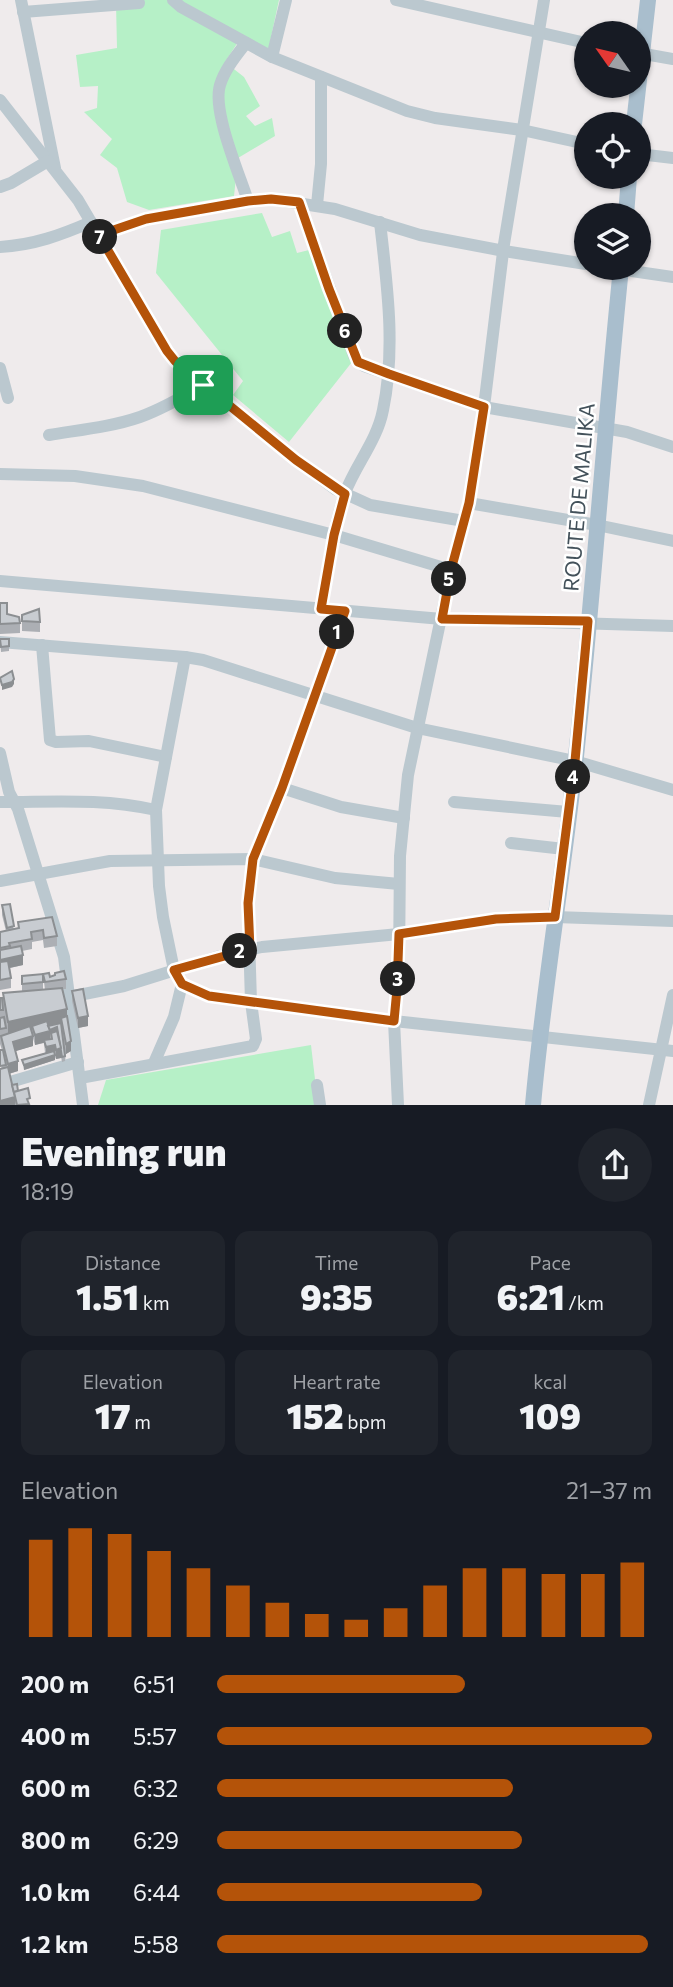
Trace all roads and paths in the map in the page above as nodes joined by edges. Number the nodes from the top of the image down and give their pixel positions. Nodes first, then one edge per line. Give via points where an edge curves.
1 (173, 0) edge
2 (286, 0) edge
3 (396, 0) edge
4 (544, 0) edge
5 (648, 0) edge
6 (412, 2) edge
7 (139, 3) dead end
8 (22, 6) edge
9 (645, 21) edge
10 (538, 34) junction
11 (574, 41) edge
12 (246, 43) junction
13 (651, 55) edge
14 (272, 57) junction
15 (673, 59) edge
16 (321, 77) junction
17 (2, 105) edge
18 (522, 130) junction
19 (574, 141) edge
20 (651, 155) edge
21 (673, 158) edge
22 (51, 166) junction
23 (0, 187) edge
24 (248, 201) junction
25 (299, 202) junction
26 (317, 205) junction
27 (91, 222) junction
28 (380, 222) junction
29 (99, 235) junction
30 (0, 247) edge
31 (503, 251) junction
32 (574, 262) edge
33 (651, 273) edge
34 (673, 277) edge
35 (617, 280) edge
36 (0, 368) edge
37 (389, 374) junction
38 (203, 385) junction
39 (8, 398) dead end
40 (484, 407) junction
41 (604, 429) junction
42 (49, 435) dead end
43 (673, 447) edge
44 (0, 474) edge
45 (345, 494) junction
46 (469, 503) junction
47 (464, 521) junction
48 (597, 525) junction
49 (334, 535) junction
50 (673, 541) edge
51 (451, 570) junction
52 (0, 581) edge
53 (321, 609) junction
54 (345, 611) junction
55 (442, 619) junction
56 (588, 621) junction
57 (673, 626) edge
58 (0, 642) edge
59 (42, 645) junction
60 (185, 657) junction
61 (314, 697) junction
62 (417, 728) junction
63 (0, 753) edge
64 (166, 757) junction
65 (575, 761) junction
66 (282, 788) junction
67 (673, 790) edge
68 (6, 802) edge
69 (454, 802) dead end
70 (156, 810) junction
71 (568, 813) junction
72 (404, 818) junction
73 (511, 844) dead end
74 (564, 849) junction
75 (253, 859) junction
76 (158, 861) junction
77 (37, 874) junction
78 (0, 880) edge
79 (399, 884) junction
80 (555, 917) junction
81 (673, 921) edge
82 (399, 934) junction
83 (250, 949) junction
84 (174, 970) junction
85 (182, 984) junction
86 (673, 995) edge
87 (68, 999) junction
88 (251, 1002) junction
89 (35, 1003) edge
90 (394, 1021) junction
91 (539, 1035) junction
92 (667, 1050) edge
93 (78, 1062) junction
94 (154, 1063) junction
95 (80, 1078) junction
96 (0, 1085) edge
97 (317, 1085) dead end
98 (83, 1105) edge
99 (320, 1105) edge
100 (398, 1105) edge
101 (533, 1105) edge
102 (649, 1105) edge

1 - 12 street
2 - 14 street
3 - 6 street
4 - 10 street
5 - 9 main road
6 - 10 street
7 - 8 street
8 - 22 street
10 - 11 street
10 - 18 street
12 - 14 street
12 - 24 street via 222,79 218,110
13 - 15 street
14 - 16 street
16 - 18 street via 421,115
16 - 26 street
17 - 22 street
18 - 19 street
18 - 31 street
20 - 21 street
22 - 23 street
22 - 27 street
24 - 25 street
24 - 29 street via 146,219
25 - 26 street
25 - 37 street via 354,356 364,366
26 - 28 street
27 - 29 street
27 - 30 street via 56,237
28 - 31 street
28 - 37 street via 388,294
29 - 38 street via 167,351
31 - 32 street
31 - 40 street
33 - 34 street
35 - 41 main road, ROUTE DE MALIKA
36 - 39 street
37 - 40 street
37 - 45 street via 378,429
38 - 42 street via 140,417
38 - 45 street
40 - 41 street
40 - 46 street
41 - 43 street
41 - 48 main road, ROUTE DE MALIKA
44 - 49 street via 107,479
45 - 47 street via 370,505
45 - 49 street
46 - 47 street
46 - 48 street
47 - 51 street
48 - 50 street
48 - 56 main road, ROUTE DE MALIKA
49 - 51 street
49 - 53 street
51 - 55 street
52 - 53 street
53 - 54 street
54 - 55 street
54 - 61 street
55 - 56 street
55 - 62 street
56 - 57 street
56 - 65 main road, ROUTE DE MALIKA
58 - 59 street
59 - 60 street
59 - 64 street via 50,740 89,741
60 - 61 street
60 - 64 street
61 - 62 street
61 - 66 street
62 - 65 street
62 - 72 street
63 - 68 street
64 - 70 street
65 - 67 street
65 - 71 main road, ROUTE DE MALIKA
66 - 72 street via 341,807
66 - 75 street
68 - 70 street via 65,800
68 - 77 street via 18,809
69 - 71 street
70 - 76 street
71 - 74 main road, ROUTE DE MALIKA
72 - 79 street
73 - 74 street
74 - 80 main road, ROUTE DE MALIKA
75 - 76 street
75 - 79 street via 335,878
75 - 83 street via 248,896
76 - 77 street via 110,861
76 - 84 street
77 - 78 street
77 - 87 street via 64,957
79 - 82 street
80 - 81 street
80 - 82 street via 496,919
80 - 91 main road, ROUTE DE MALIKA
82 - 83 street
82 - 90 street
83 - 84 street
83 - 88 street
84 - 85 street
84 - 87 street
85 - 88 street via 209,996
85 - 94 street
86 - 92 street
87 - 89 street
87 - 93 street
88 - 90 street
88 - 94 street via 256,1039 249,1048
90 - 91 street
90 - 100 street
91 - 92 street
91 - 101 main road, ROUTE DE MALIKA
92 - 102 street
93 - 95 street
93 - 96 street
94 - 95 street
95 - 98 street
97 - 99 street

